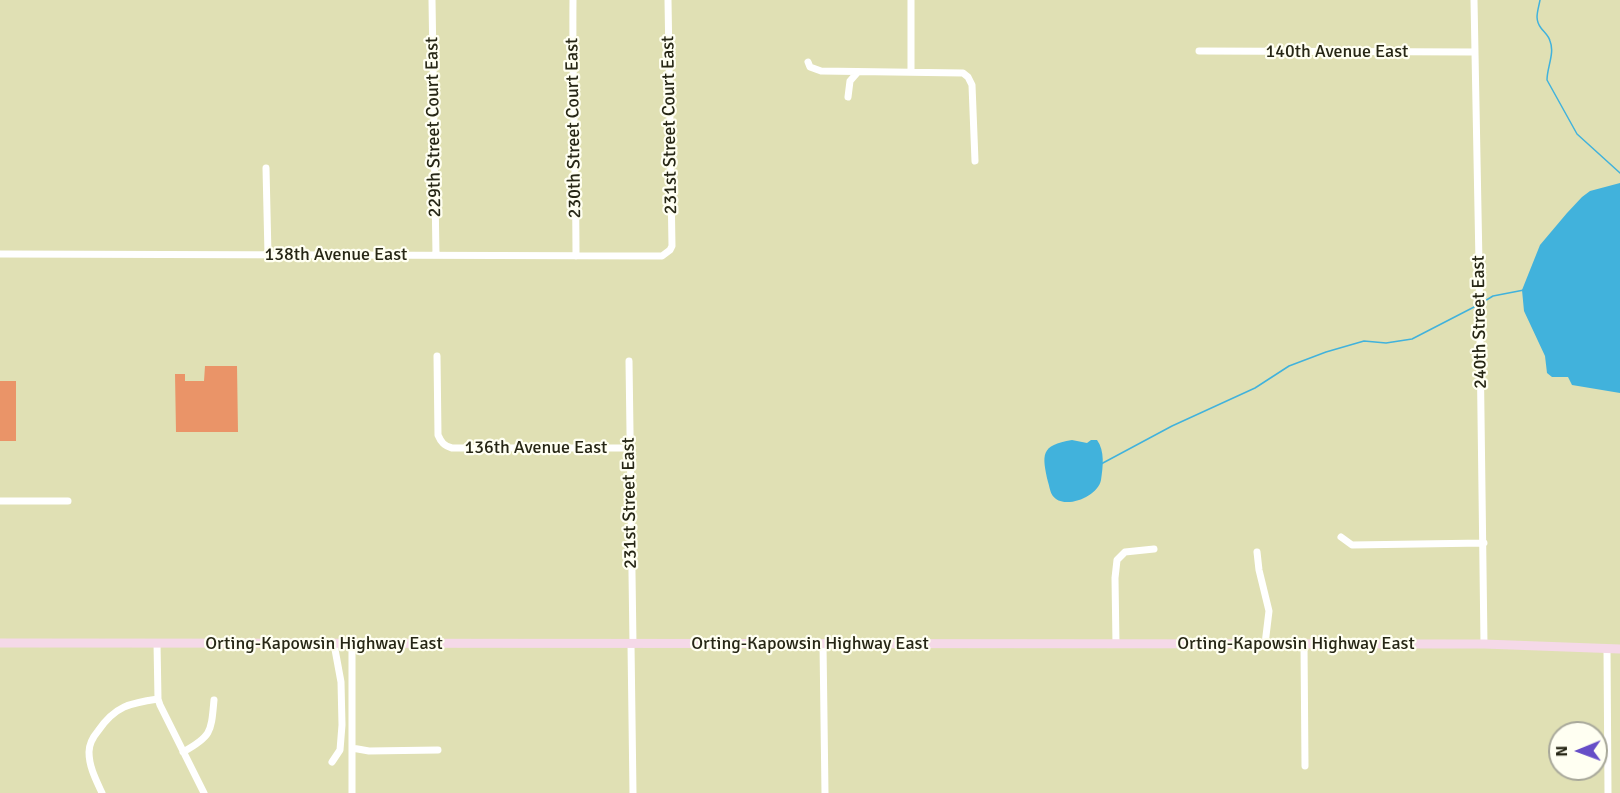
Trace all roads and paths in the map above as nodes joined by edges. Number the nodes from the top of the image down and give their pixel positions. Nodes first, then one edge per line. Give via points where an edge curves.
1 (432, 0) edge
2 (573, 0) edge
3 (668, 0) edge
4 (911, 0) edge
5 (1474, 0) edge
6 (1199, 51) dead end
7 (1476, 52) junction
8 (808, 62) dead end
9 (911, 71) junction
10 (857, 72) junction
11 (848, 97) dead end
12 (975, 161) dead end
13 (266, 168) dead end
14 (670, 250) joint
15 (0, 255) edge
16 (267, 255) junction
17 (436, 255) junction
18 (576, 256) junction
19 (437, 356) dead end
20 (628, 361) dead end
21 (629, 448) junction
22 (0, 501) edge
23 (68, 501) dead end
24 (1341, 537) dead end
25 (1484, 543) junction
26 (1154, 549) dead end
27 (1257, 552) dead end
28 (157, 643) junction
29 (0, 644) edge
30 (334, 644) junction
31 (352, 644) junction
32 (632, 644) junction
33 (823, 644) junction
34 (1116, 644) junction
35 (1265, 644) junction
36 (1304, 644) junction
37 (1484, 644) junction
38 (1607, 649) junction
39 (1620, 649) edge
40 (158, 699) junction
41 (214, 700) dead end
42 (352, 748) junction
43 (438, 750) dead end
44 (183, 752) junction
45 (333, 762) dead end
46 (1305, 766) dead end
47 (102, 793) edge
48 (204, 793) edge
49 (352, 793) edge
50 (633, 793) edge
51 (825, 793) edge
52 (1608, 793) edge

1 - 17 street, 229th Street Court East
2 - 18 street, 230th Street Court East
3 - 14 street, 231st Street Court East
4 - 9 street
5 - 7 street, 240th Street East
6 - 7 street, 140th Avenue East
7 - 25 street, 240th Street East
8 - 10 street via 810,68 821,71
9 - 10 street
9 - 12 street via 966,75 972,85
10 - 11 street via 850,81
13 - 16 street
14 - 18 street, 138th Avenue East via 656,256
15 - 16 street, 138th Avenue East
16 - 17 street, 138th Avenue East
17 - 18 street, 138th Avenue East
19 - 21 street, 136th Avenue East via 438,435 444,445
20 - 21 street, 231st Street East
21 - 32 street, 231st Street East
22 - 23 street
24 - 25 street via 1352,545
25 - 37 street, 240th Street East
26 - 34 street via 1125,552 1117,560
27 - 35 street via 1269,611
28 - 29 main road, Orting-Kapowsin Highway East
28 - 30 main road, Orting-Kapowsin Highway East
28 - 40 street
30 - 31 main road, Orting-Kapowsin Highway East
30 - 45 street via 341,682 342,724 340,750
31 - 32 main road, Orting-Kapowsin Highway East
31 - 42 street
32 - 33 main road, Orting-Kapowsin Highway East
32 - 50 street, 231st Street East
33 - 34 main road, Orting-Kapowsin Highway East
33 - 51 street
34 - 35 main road, Orting-Kapowsin Highway East
35 - 36 main road, Orting-Kapowsin Highway East
36 - 37 main road, Orting-Kapowsin Highway East
36 - 46 street
37 - 38 main road, Orting-Kapowsin Highway East
38 - 39 main road, Orting-Kapowsin Highway East
38 - 52 street
40 - 44 street
40 - 47 street via 118,709 93,737 90,759
41 - 44 street via 206,737
42 - 43 street
42 - 49 street
44 - 48 street

